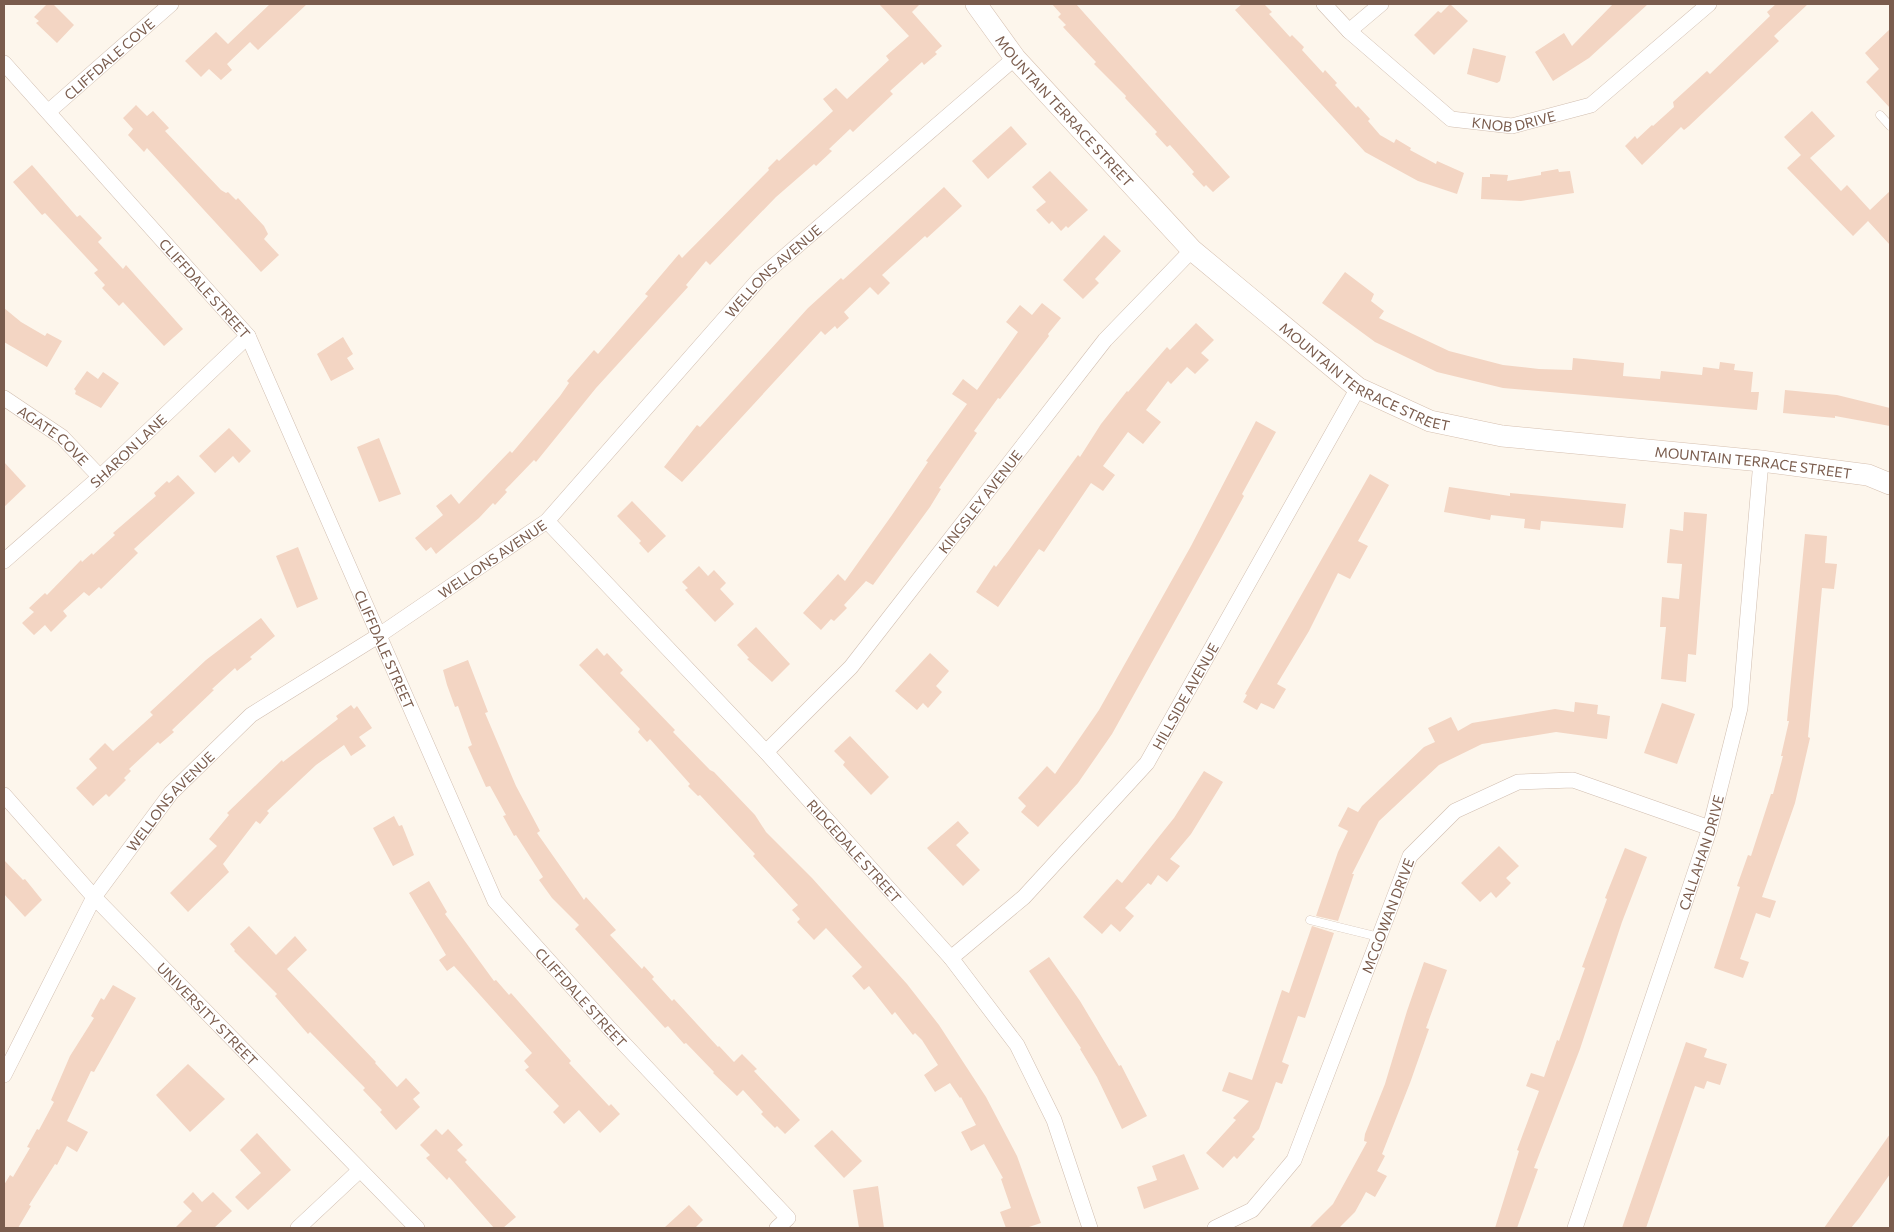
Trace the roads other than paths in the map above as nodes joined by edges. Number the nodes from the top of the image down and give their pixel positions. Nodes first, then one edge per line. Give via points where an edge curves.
1 (171, 4) edge
2 (976, 4) edge
3 (1324, 4) edge
4 (1381, 4) edge
5 (1709, 4) edge
6 (1349, 31) junction
7 (1015, 58) junction
8 (4, 63) edge
9 (48, 112) junction
10 (1880, 114) dead end
11 (1890, 126) edge
12 (1192, 250) junction
13 (248, 336) junction
14 (1358, 388) junction
15 (4, 398) edge
16 (1761, 462) junction
17 (100, 477) junction
18 (1890, 484) edge
19 (547, 521) junction
20 (4, 561) edge
21 (378, 636) junction
22 (766, 752) junction
23 (4, 795) edge
24 (1710, 828) junction
25 (94, 897) junction
26 (1310, 920) dead end
27 (1380, 937) junction
28 (951, 958) junction
29 (4, 1075) edge
30 (360, 1170) junction
31 (783, 1223) edge
32 (298, 1228) edge
33 (417, 1228) edge
34 (1090, 1228) edge
35 (1215, 1228) edge
36 (1575, 1228) edge

1 - 9 street, CLIFFDALE COVE
2 - 7 street, MOUNTAIN TERRACE STREET
3 - 6 street, KNOB DRIVE
4 - 6 street
5 - 6 street, KNOB DRIVE via 1591,104 1512,126 1451,119
7 - 12 street, MOUNTAIN TERRACE STREET
7 - 19 street, WELLONS AVENUE via 761,277
8 - 9 street, CLIFFDALE STREET
9 - 13 street, CLIFFDALE STREET
10 - 11 lane
12 - 14 street, MOUNTAIN TERRACE STREET
12 - 22 street, KINGSLEY AVENUE via 1105,340 851,667
13 - 17 street, SHARON LANE
13 - 21 street, CLIFFDALE STREET
14 - 16 street, MOUNTAIN TERRACE STREET via 1430,421 1502,436
14 - 28 street, HILLSIDE AVENUE via 1147,763 1024,897
15 - 17 street, AGATE COVE via 62,437
16 - 18 street, MOUNTAIN TERRACE STREET via 1868,475
16 - 24 street, CALLAHAN DRIVE via 1740,708
17 - 20 street, SHARON LANE
19 - 21 street, WELLONS AVENUE
19 - 22 street, RIDGEDALE STREET
21 - 25 street, WELLONS AVENUE via 251,715 171,793
21 - 31 street, CLIFFDALE STREET via 495,901
22 - 28 street, RIDGEDALE STREET
23 - 25 street, UNIVERSITY STREET
24 - 27 street, MCGOWAN DRIVE via 1573,780 1518,782 1455,811 1410,856
24 - 36 street, CALLAHAN DRIVE
25 - 29 street, WELLONS AVENUE
25 - 30 street, UNIVERSITY STREET
26 - 27 lane
27 - 35 street, MCGOWAN DRIVE via 1294,1160 1252,1210
28 - 34 street, RIDGEDALE STREET via 1017,1045 1054,1120
30 - 32 street
30 - 33 street, UNIVERSITY STREET

